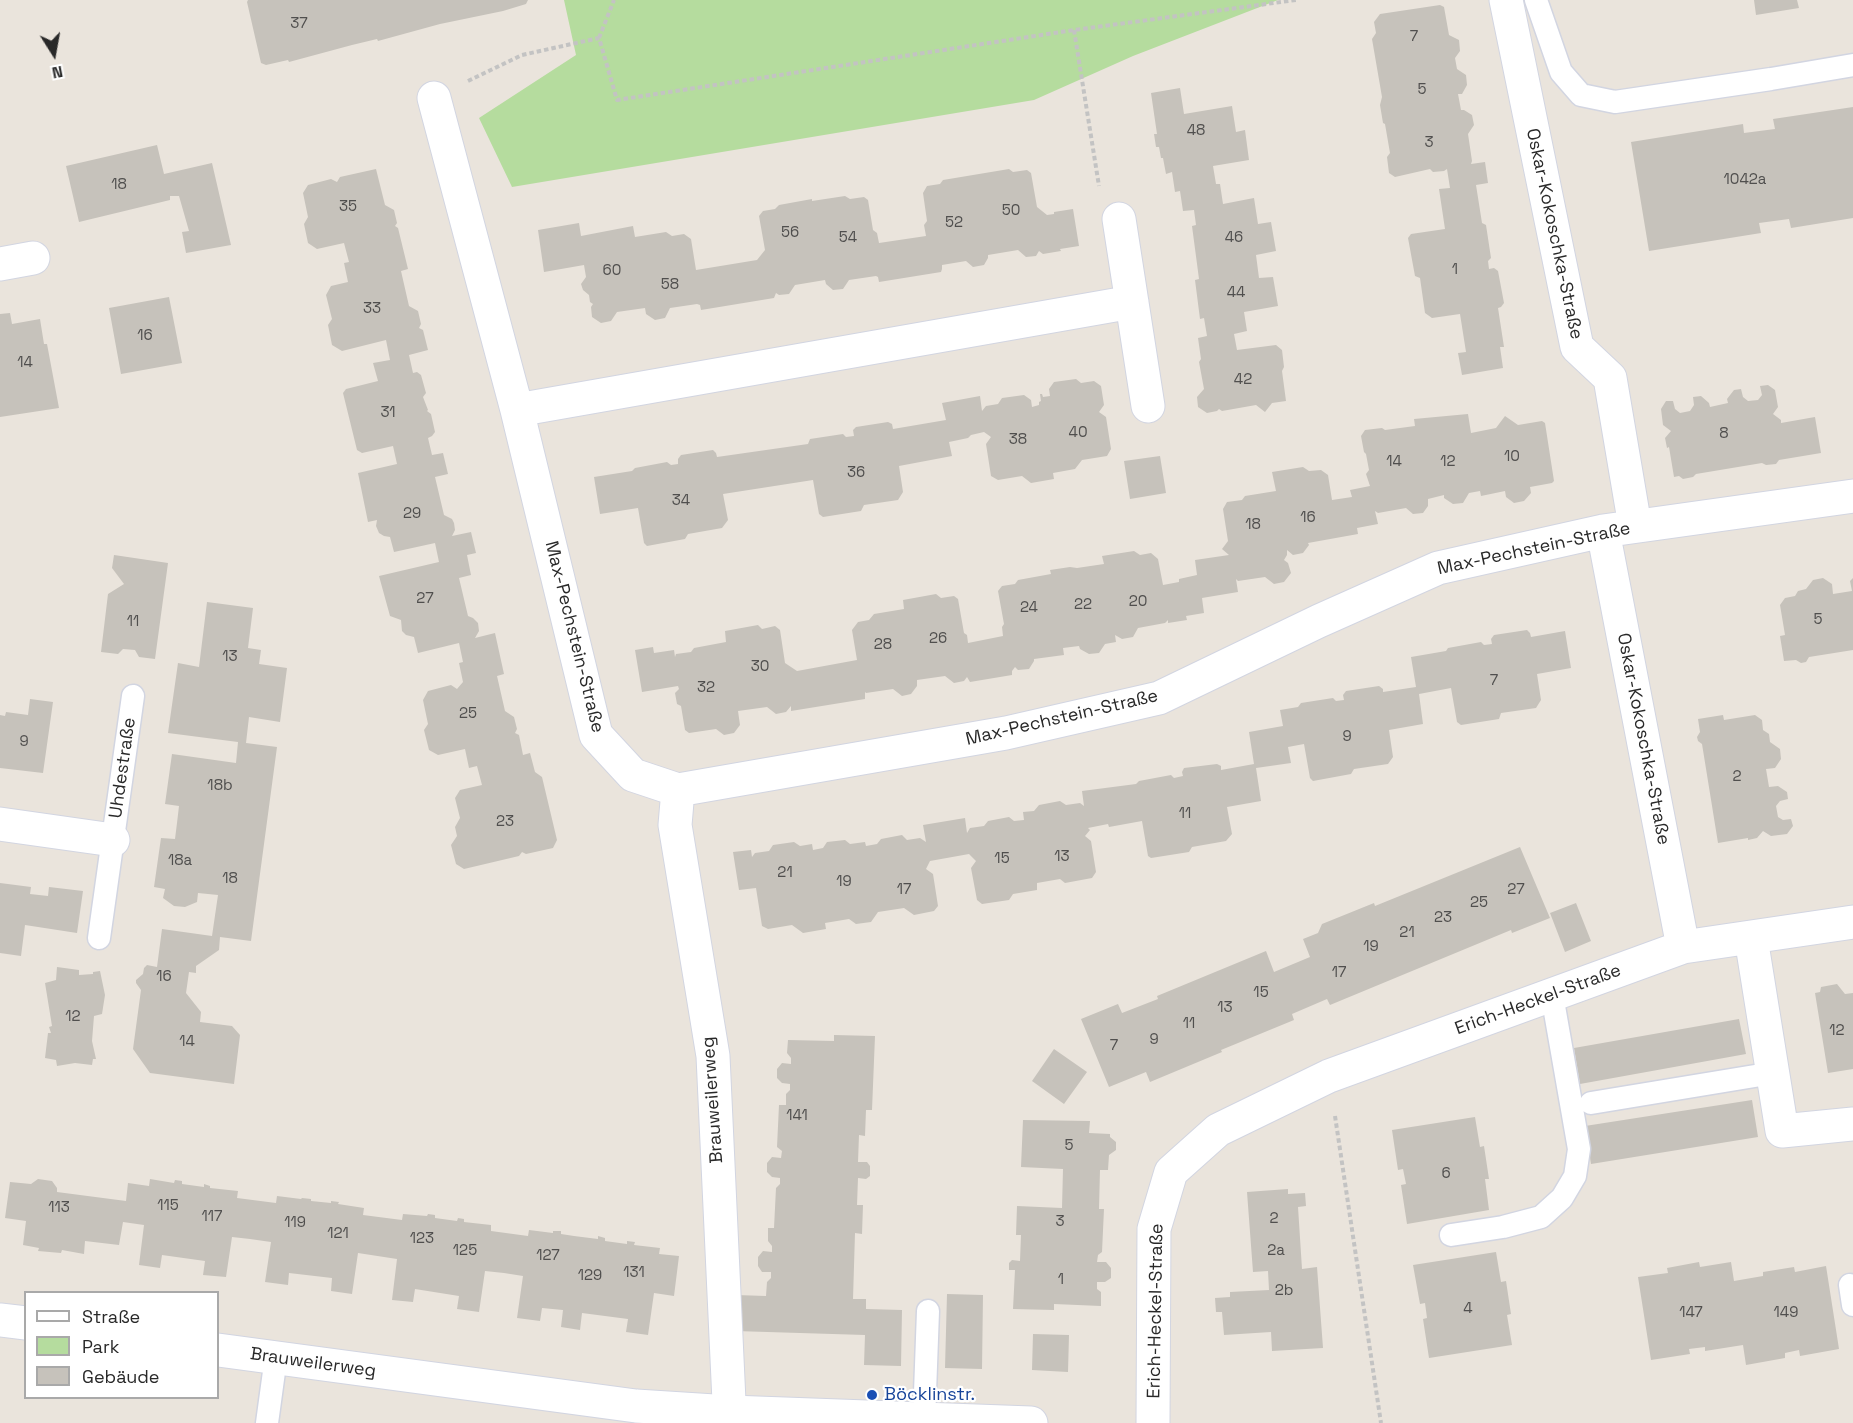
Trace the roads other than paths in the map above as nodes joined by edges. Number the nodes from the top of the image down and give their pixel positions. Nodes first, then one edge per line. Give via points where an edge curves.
1 (1506, 0) edge
2 (1536, 0) edge
3 (1853, 65) edge
4 (434, 98) road end
5 (1119, 219) road end
6 (33, 258) dead end
7 (0, 264) edge
8 (1132, 302) junction
9 (1148, 406) dead end
10 (517, 410) junction
11 (1853, 496) edge
12 (1635, 526) junction
13 (1603, 531) junction
14 (133, 696) dead end
15 (678, 790) junction
16 (0, 824) edge
17 (113, 840) junction
18 (1853, 922) edge
19 (99, 938) dead end
20 (1751, 938) junction
21 (1683, 947) junction
22 (1552, 995) junction
23 (1773, 1073) junction
24 (1591, 1103) dead end
25 (1853, 1124) edge
26 (1451, 1235) dead end
27 (928, 1311) dead end
28 (0, 1320) edge
29 (24, 1323) edge
30 (219, 1350) edge
31 (276, 1357) junction
32 (730, 1417) edge
33 (924, 1420) junction
34 (267, 1423) edge
35 (1031, 1423) edge
36 (1153, 1423) edge

1 - 12 street, Oskar-Kokoschka-Straße via 1577,347 1610,378
2 - 3 lane via 1561,72 1581,95 1615,102
4 - 10 street, Max-Pechstein-Straße
5 - 8 street
6 - 7 street
8 - 9 street
8 - 10 street
10 - 15 street, Max-Pechstein-Straße via 596,735 633,775
11 - 12 street, Max-Pechstein-Straße
12 - 13 street, Max-Pechstein-Straße
13 - 15 street, Max-Pechstein-Straße via 1438,568 1159,698 1006,733
13 - 21 street, Oskar-Kokoschka-Straße
14 - 17 lane, Uhdestraße
15 - 32 street, Brauweilerweg via 675,825 713,1056
16 - 17 street, Uhdestraße
17 - 19 lane, Uhdestraße
18 - 20 street, Erich-Heckel-Straße
20 - 21 street, Erich-Heckel-Straße
20 - 23 street
21 - 22 street, Erich-Heckel-Straße
22 - 26 lane via 1579,1149 1575,1176 1562,1198 1540,1216 1503,1227
22 - 36 street, Erich-Heckel-Straße via 1329,1076 1218,1130 1171,1172 1154,1229
23 - 24 lane
23 - 25 street via 1782,1131
27 - 33 lane
28 - 29 street
30 - 31 street, Brauweilerweg
31 - 32 street, Brauweilerweg
31 - 34 lane
32 - 33 street, Brauweilerweg
33 - 35 street, Brauweilerweg

